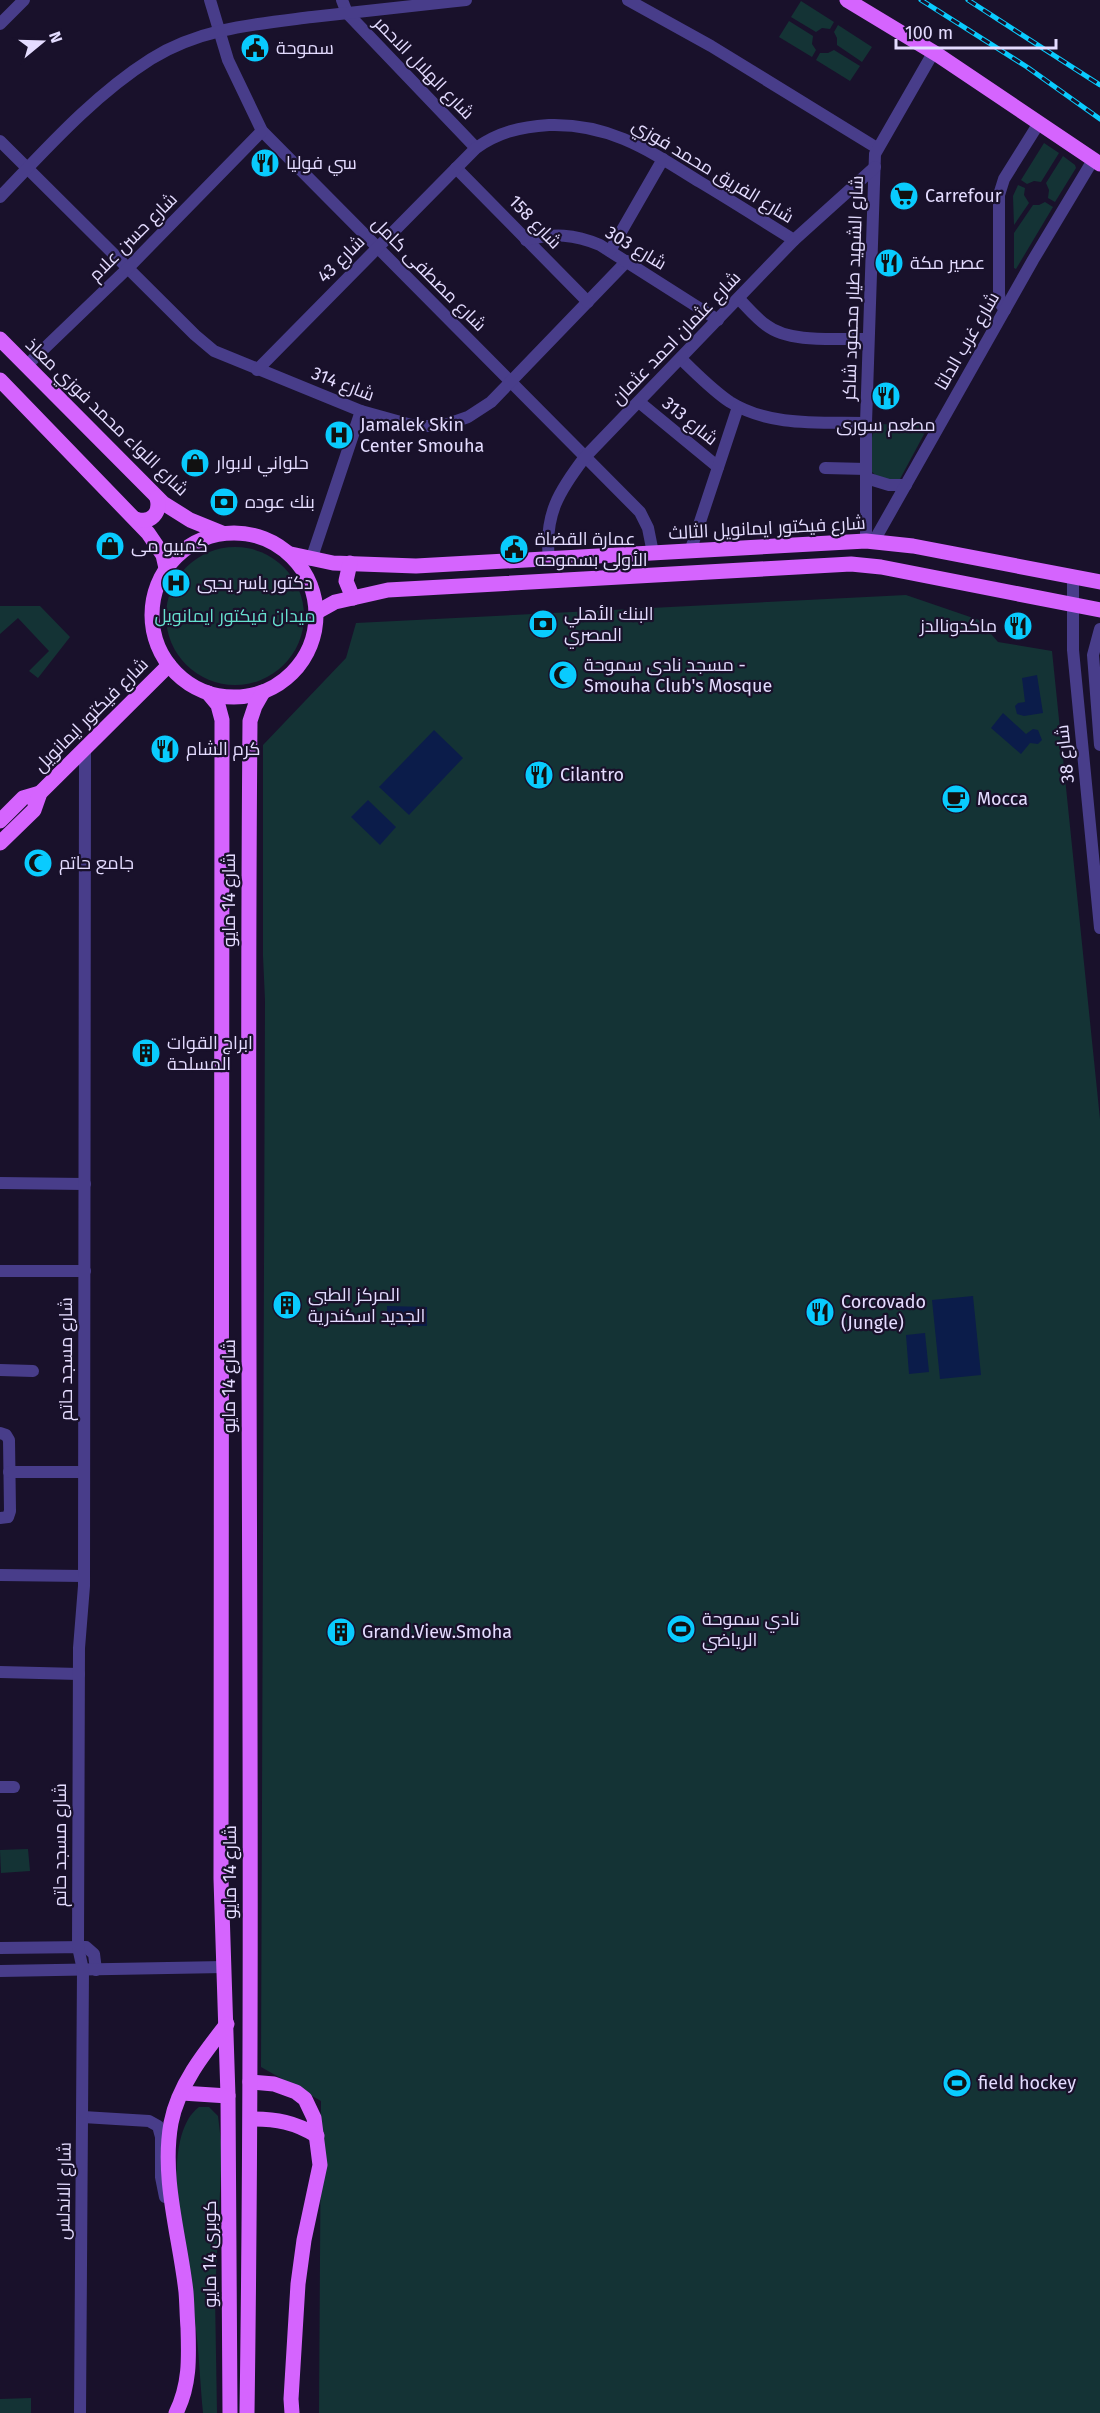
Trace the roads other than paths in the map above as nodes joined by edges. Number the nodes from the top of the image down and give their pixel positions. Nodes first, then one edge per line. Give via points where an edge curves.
1 (23, 0) edge
2 (210, 0) edge
3 (342, 0) edge
4 (466, 0) edge
5 (628, 0) edge
6 (847, 0) edge
7 (347, 13) junction
8 (0, 24) edge
9 (218, 31) junction
10 (933, 53) junction
11 (1039, 123) junction
12 (262, 131) junction
13 (0, 141) edge
14 (476, 148) junction
15 (877, 148) junction
16 (663, 159) junction
17 (1096, 162) edge
18 (875, 167) junction
19 (28, 168) junction
20 (456, 168) junction
21 (0, 197) edge
22 (526, 240) junction
23 (794, 240) junction
24 (378, 247) junction
25 (610, 251) junction
26 (627, 261) junction
27 (128, 268) junction
28 (739, 299) junction
29 (588, 302) junction
30 (1005, 310) junction
31 (718, 320) junction
32 (0, 339) edge
33 (868, 339) junction
34 (681, 359) junction
35 (26, 366) junction
36 (257, 370) junction
37 (0, 380) edge
38 (511, 382) junction
39 (639, 402) junction
40 (738, 407) junction
41 (361, 411) junction
42 (866, 423) junction
43 (585, 458) junction
44 (718, 467) junction
45 (825, 468) dead end
46 (866, 473) junction
47 (906, 485) junction
48 (157, 498) junction
49 (136, 519) junction
50 (222, 533) junction
51 (870, 541) junction
52 (690, 552) junction
53 (291, 554) junction
54 (653, 554) junction
55 (549, 559) junction
56 (311, 560) junction
57 (350, 563) junction
58 (166, 568) junction
59 (1073, 577) junction
60 (1100, 582) edge
61 (353, 598) junction
62 (1072, 605) junction
63 (1100, 610) edge
64 (317, 612) junction
65 (1100, 628) edge
66 (169, 665) junction
67 (263, 692) junction
68 (208, 693) junction
69 (1100, 745) edge
70 (85, 748) junction
71 (40, 793) junction
72 (0, 821) edge
73 (0, 843) edge
74 (1100, 928) edge
75 (221, 1161) junction
76 (249, 1164) junction
77 (0, 1183) edge
78 (85, 1184) junction
79 (0, 1271) edge
80 (85, 1271) junction
81 (0, 1370) edge
82 (33, 1371) dead end
83 (0, 1433) edge
84 (9, 1472) junction
85 (84, 1472) junction
86 (0, 1518) edge
87 (0, 1575) edge
88 (84, 1576) junction
89 (0, 1672) edge
90 (79, 1674) junction
91 (0, 1787) edge
92 (14, 1787) dead end
93 (78, 1947) junction
94 (0, 1948) edge
95 (224, 1967) junction
96 (90, 1970) junction
97 (0, 1971) edge
98 (227, 2025) junction
99 (250, 2082) junction
100 (182, 2093) junction
101 (228, 2096) junction
102 (82, 2117) junction
103 (251, 2119) junction
104 (316, 2136) junction
105 (174, 2221) junction
106 (186, 2388) junction
107 (80, 2413) edge
108 (176, 2413) edge
109 (187, 2413) edge
110 (230, 2413) edge
111 (247, 2413) edge
112 (292, 2413) edge

1 - 8 street
2 - 9 street, شارع مصطفى كامل
3 - 7 street
4 - 7 street
5 - 15 street
6 - 10 main road
7 - 9 street
7 - 14 street, شارع الهلال الاحمر
9 - 12 street, شارع مصطفى كامل
9 - 19 street via 173,47 132,72
10 - 11 main road
10 - 15 street, شارع الشهيد طيار محمود شاكر
11 - 17 main road
11 - 30 street via 1004,179 999,195 999,293
12 - 24 street, شارع مصطفى كامل
12 - 27 street, شارع حسن علام
13 - 19 street, شارع 314
14 - 16 street, شارع الفريق محمد فوزي via 525,126 566,125 611,133
14 - 20 street, شارع 43
15 - 18 street, شارع الشهيد طيار محمود شاكر
16 - 23 street, شارع الفريق محمد فوزي
16 - 25 street
17 - 30 street, شارع غرب الدلتا
18 - 23 street, شارع عثمان احمد عثمان
18 - 33 street, شارع الشهيد طيار محمود شاكر
19 - 21 street
19 - 27 street, شارع 314
20 - 22 street, شارع 158
20 - 24 street, شارع 43
22 - 25 street, شارع 303 via 565,234
22 - 29 street, شارع 158
23 - 28 street, شارع عثمان احمد عثمان
24 - 36 street, شارع 43
24 - 38 street, شارع مصطفى كامل
25 - 26 street, شارع 303
26 - 29 street, شارع 314
26 - 31 street, شارع 303
27 - 35 street, شارع حسن علام
27 - 36 street, شارع 314 via 204,343
28 - 31 street, شارع عثمان احمد عثمان
28 - 33 street via 778,333
29 - 38 street, شارع 314
30 - 47 street, شارع غرب الدلتا
31 - 34 street, شارع عثمان احمد عثمان
32 - 35 main road, شارع اللواء محمد فوزي معاذ
33 - 42 street, شارع الشهيد طيار محمود شاكر
34 - 39 street, شارع عثمان احمد عثمان
34 - 40 street
35 - 48 main road, شارع اللواء محمد فوزي معاذ
36 - 41 street, شارع 314
37 - 49 main road
38 - 41 street, شارع 314 via 480,410 442,426 415,426
38 - 43 street, شارع مصطفى كامل
39 - 43 street, شارع عثمان احمد عثمان
39 - 44 street, شارع 313
40 - 42 street via 788,421
40 - 44 street
41 - 56 street
42 - 46 street, شارع الشهيد طيار محمود شاكر
43 - 54 street, شارع مصطفى كامل via 643,517
43 - 55 street, شارع عثمان احمد عثمان via 555,503 548,532
44 - 52 street
45 - 46 street
46 - 47 street via 881,484
46 - 51 street, شارع الشهيد طيار محمود شاكر
47 - 51 street, شارع غرب الدلتا
48 - 49 main road via 158,511 154,516
48 - 50 main road, شارع اللواء محمد فوزي معاذ via 177,514
49 - 58 main road via 160,549
50 - 53 main road via 264,538
50 - 58 main road via 196,542
51 - 52 main road, شارع فيكتور ايمانويل الثالث
51 - 59 main road, شارع فيكتور ايمانويل الثالث
52 - 54 main road, شارع فيكتور ايمانويل الثالث
53 - 56 main road, شارع فيكتور ايمانويل الثالث
53 - 64 main road via 312,587
54 - 55 main road, شارع فيكتور ايمانويل الثالث
55 - 57 main road, شارع فيكتور ايمانويل الثالث via 416,566
56 - 57 main road, شارع فيكتور ايمانويل الثالث
57 - 61 main road via 346,581
58 - 66 main road via 153,600 152,618 157,642
59 - 60 main road, شارع فيكتور ايمانويل الثالث
59 - 62 street, شارع 38
61 - 62 main road via 388,590 850,564
61 - 64 main road
62 - 63 main road
62 - 74 street, شارع 38
64 - 67 main road via 315,634 307,655 294,673
65 - 69 street, شارع 38 via 1093,655
66 - 68 main road via 180,677
66 - 70 main road, شارع فيكتور ايمانويل
67 - 68 main road via 240,697
67 - 76 main road, شارع 14 مايو via 250,721
68 - 75 main road, شارع 14 مايو via 218,705 222,720
70 - 71 main road, شارع فيكتور ايمانويل
70 - 78 street, شارع مسجد حاتم
71 - 72 main road, شارع فيكتور ايمانويل via 23,798
71 - 73 main road, شارع فيكتور ايمانويل via 34,810
75 - 76 main road via 238,1158
75 - 95 main road, شارع 14 مايو
76 - 99 main road, شارع 14 مايو
77 - 78 street
78 - 80 street, شارع مسجد حاتم
79 - 80 street
80 - 85 street, شارع مسجد حاتم
81 - 82 street
83 - 84 street via 9,1440
84 - 85 street
84 - 86 street via 9,1515
85 - 88 street, شارع مسجد حاتم
87 - 88 street
88 - 90 street, شارع مسجد حاتم
89 - 90 street
90 - 93 street, شارع مسجد حاتم
91 - 92 street
93 - 94 street
93 - 96 street, شارع مسجد حاتم
95 - 96 street
95 - 98 main road, شارع 14 مايو
96 - 97 street
96 - 102 street, شارع الاندلس
98 - 100 main road via 202,2056
98 - 101 main road, شارع 14 مايو
99 - 103 main road, شارع 14 مايو
99 - 104 main road via 274,2084 296,2092 311,2108
100 - 101 main road
100 - 105 main road via 170,2136
101 - 110 main road, كوبرى 14 مايو
102 - 105 street via 149,2121 158,2126 161,2177
102 - 107 street, شارع الاندلس
103 - 104 main road via 285,2120
103 - 111 main road
104 - 112 main road via 320,2171 298,2284
105 - 106 main road via 186,2293
106 - 108 main road
106 - 109 main road

